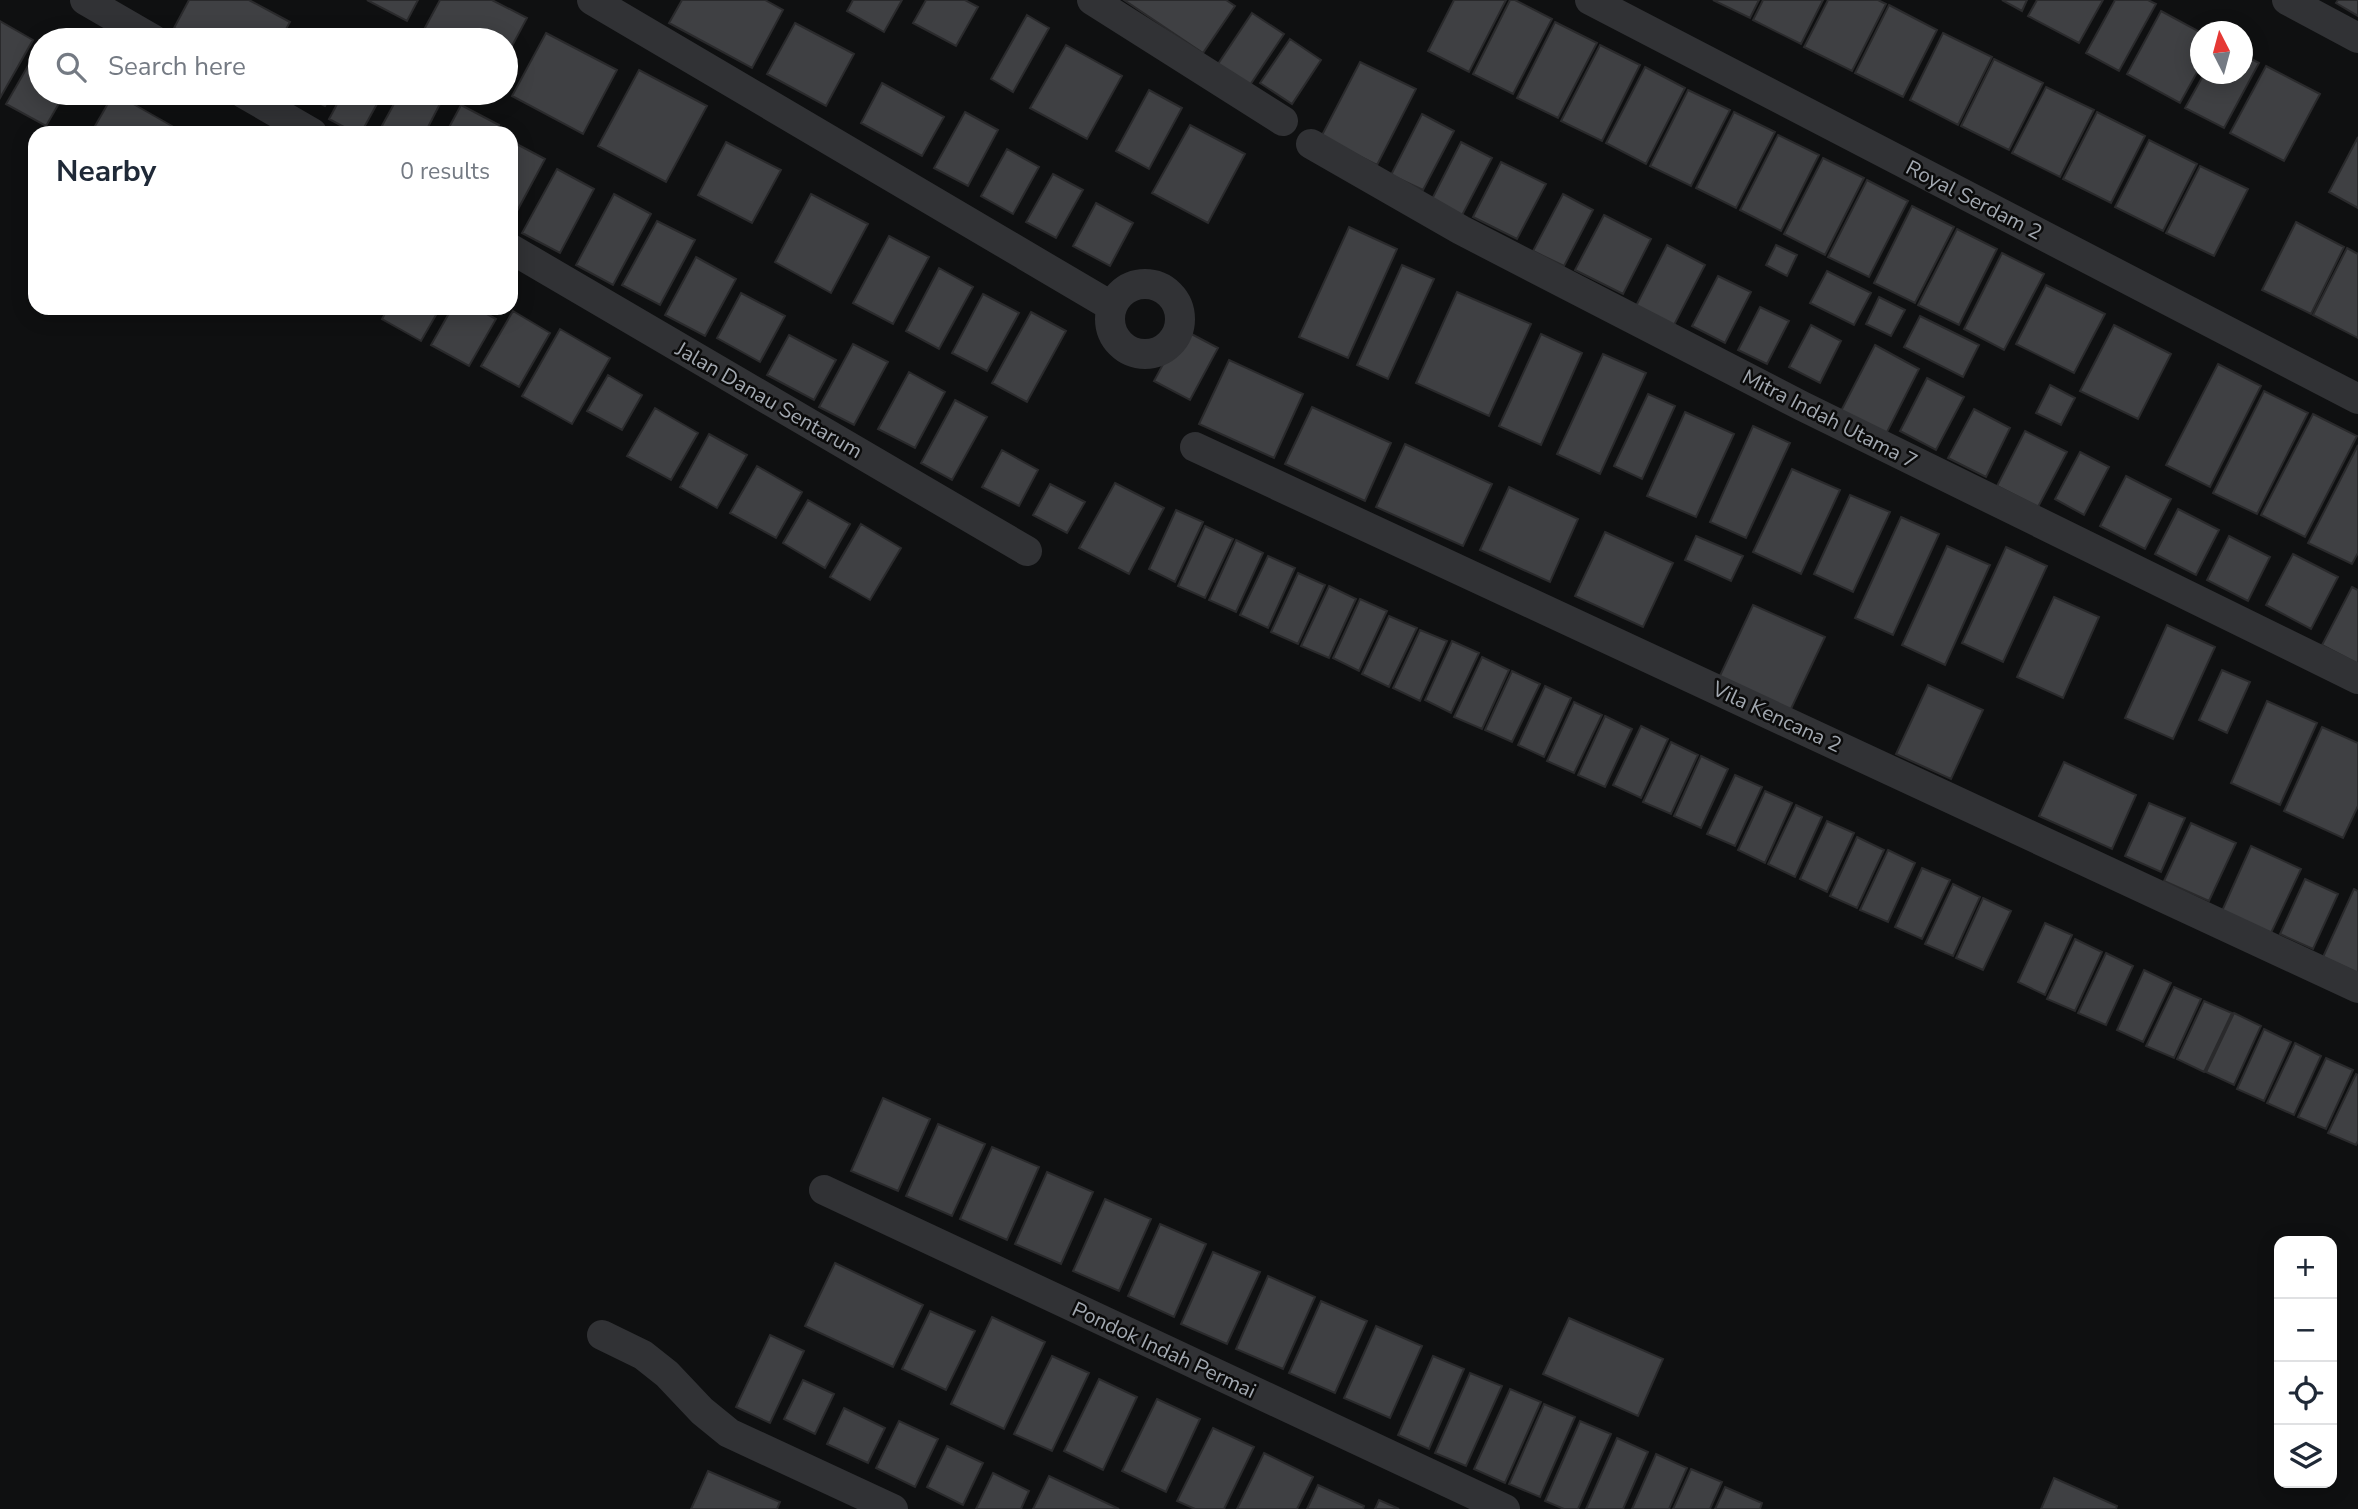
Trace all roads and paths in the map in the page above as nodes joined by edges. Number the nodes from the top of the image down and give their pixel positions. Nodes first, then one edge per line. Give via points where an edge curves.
1 (85, 0) edge
2 (592, 0) edge
3 (1092, 0) edge
4 (1590, 0) edge
5 (2287, 0) edge
6 (133, 28) edge
7 (2358, 38) edge
8 (264, 105) edge
9 (1283, 121) dead end
10 (300, 126) edge
11 (1311, 144) dead end
12 (518, 253) edge
13 (1111, 306) dead end
14 (2358, 399) edge
15 (1195, 447) dead end
16 (1027, 551) dead end
17 (2358, 679) edge
18 (2358, 988) edge
19 (824, 1190) dead end
20 (602, 1335) dead end
21 (893, 1509) edge
22 (1504, 1509) edge

1 - 6 street
2 - 13 street
3 - 9 street
4 - 14 street, Royal Serdam 2
5 - 7 street
8 - 10 street
11 - 17 street, Mitra Indah Utama 7 via 1461,230 1802,407
12 - 16 street, Jalan Danau Sentarum
15 - 18 street, Vila Kencana 2
19 - 22 street, Pondok Indah Permai
20 - 21 street via 643,1355 729,1433

